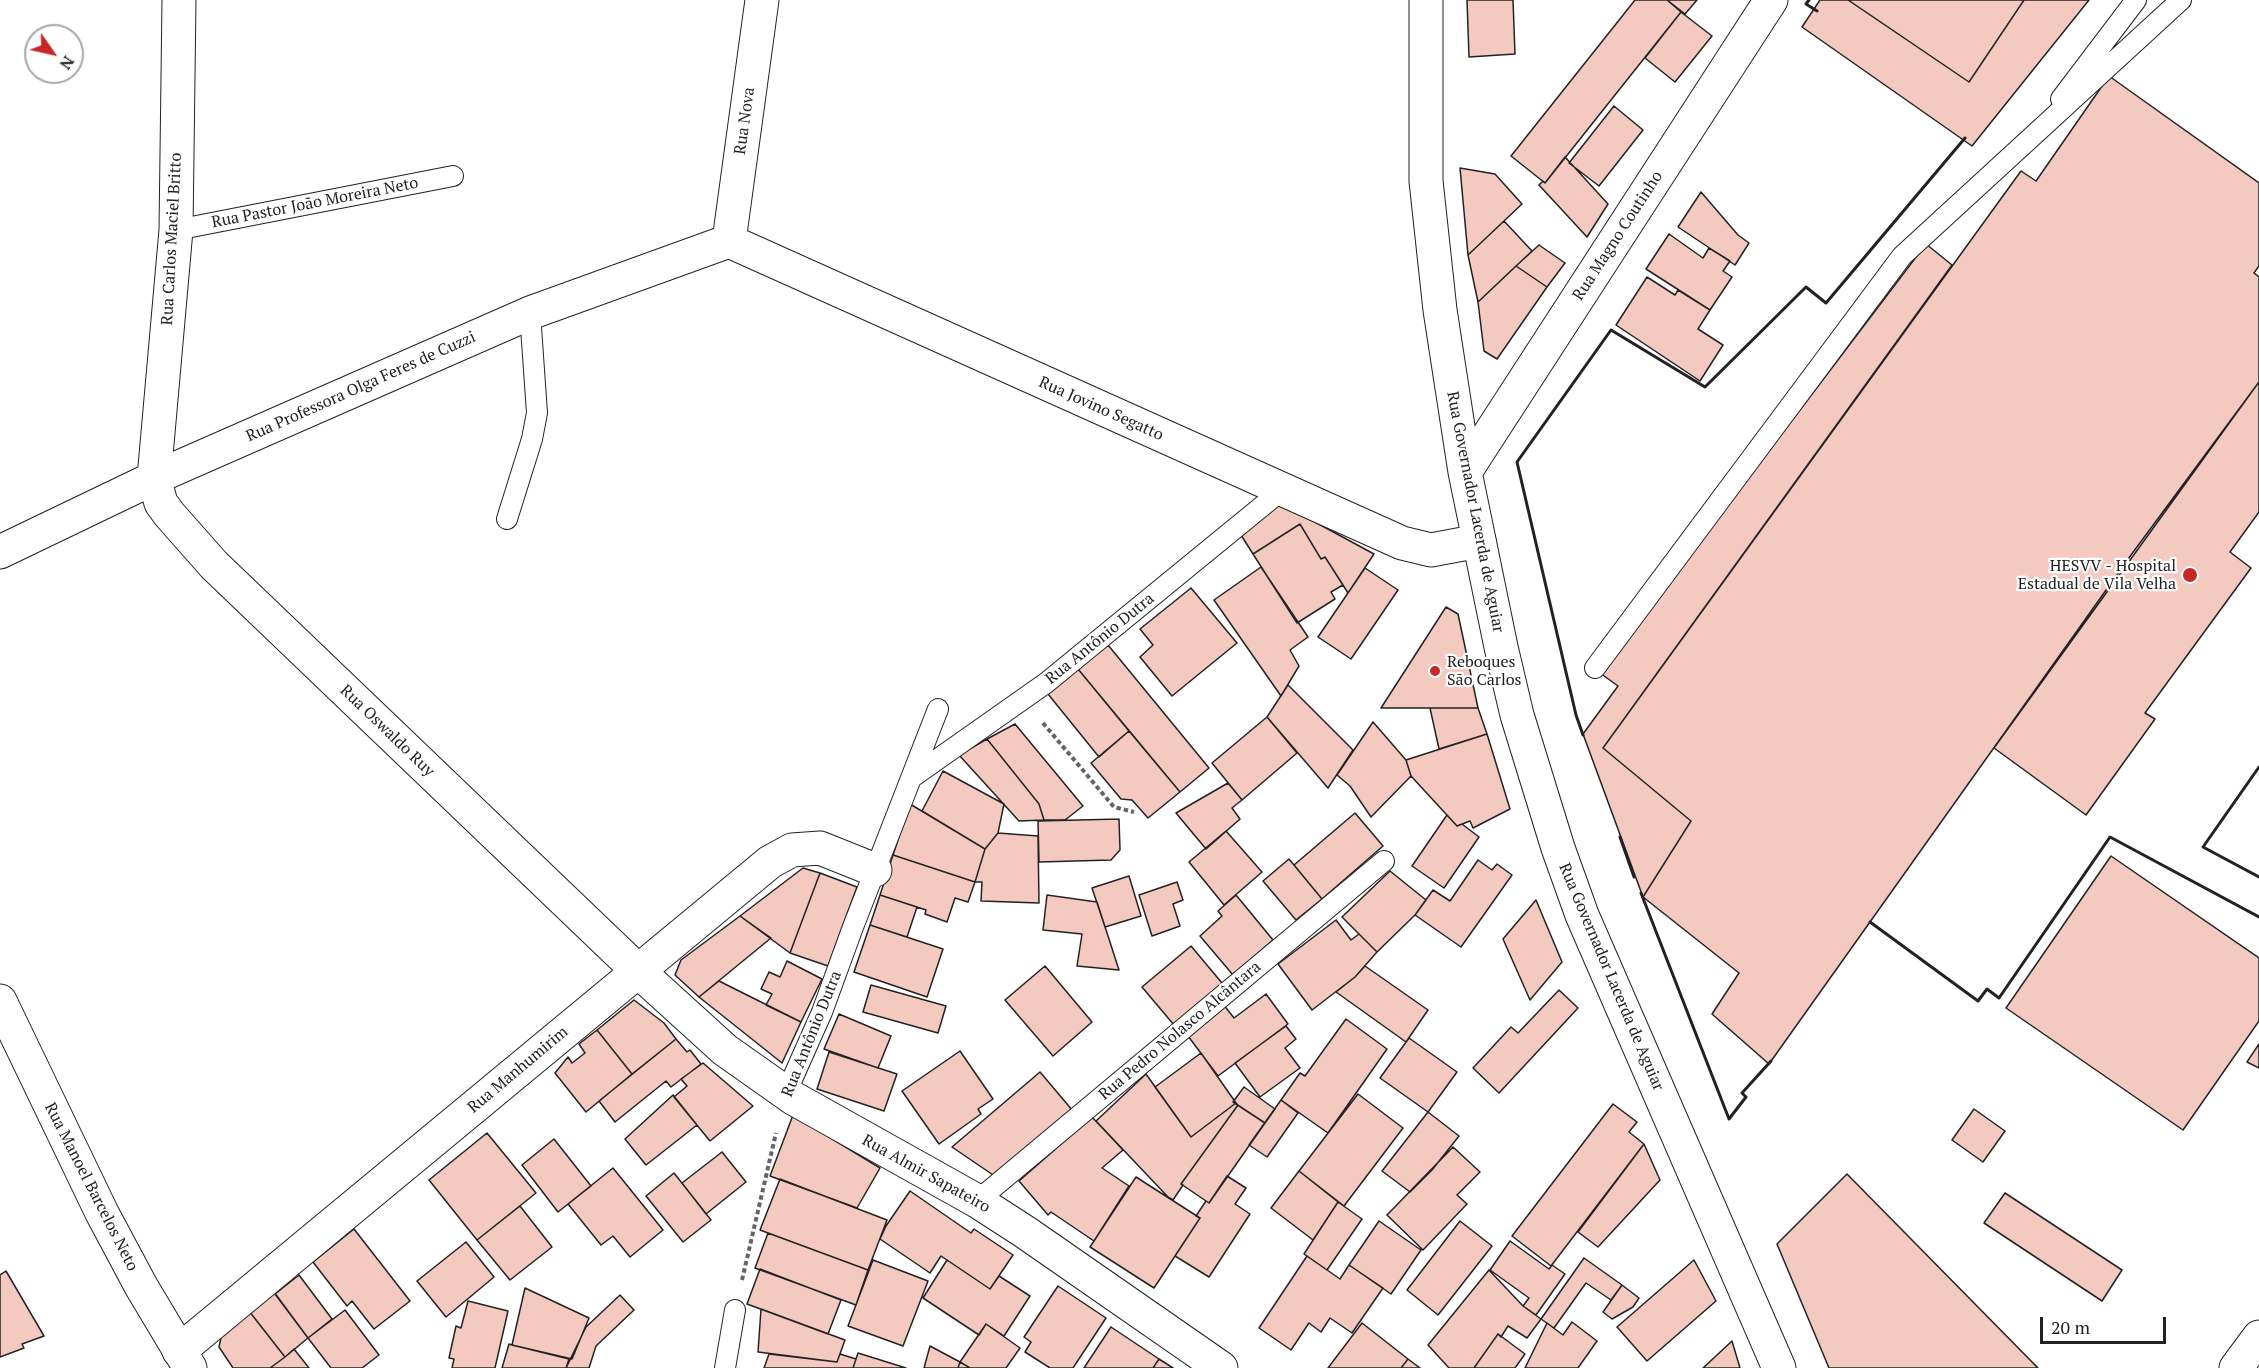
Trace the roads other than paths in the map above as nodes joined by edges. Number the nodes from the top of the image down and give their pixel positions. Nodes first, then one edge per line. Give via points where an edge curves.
1 (179, 0) edge
2 (762, 0) edge
3 (1426, 0) edge
4 (1771, 0) edge
5 (2136, 0) edge
6 (2181, 0) edge
7 (2029, 141) junction
8 (453, 176) dead end
9 (176, 230) junction
10 (729, 241) junction
11 (530, 313) junction
12 (1465, 472) junction
13 (154, 478) junction
14 (1282, 490) junction
15 (93, 507) junction
16 (507, 519) dead end
17 (1479, 541) junction
18 (197, 547) junction
19 (0, 552) edge
20 (1595, 668) dead end
21 (938, 709) dead end
22 (911, 778) junction
23 (1384, 861) dead end
24 (875, 870) junction
25 (638, 971) junction
26 (0, 1001) edge
27 (786, 1093) junction
28 (976, 1201) junction
29 (735, 1310) road end
30 (2259, 1337) edge
31 (185, 1359) edge
32 (725, 1368) edge
33 (1221, 1368) edge
34 (1779, 1368) edge
35 (2236, 1368) edge

1 - 9 street, Rua Carlos Maciel Britto
2 - 10 street, Rua Nova
3 - 12 street, Rua Governador Lacerda de Aguiar via 1426,181 1440,310
4 - 12 street, Rua Magno Coutinho
5 - 7 lane
6 - 7 lane
7 - 20 lane via 1902,256
8 - 9 lane, Rua Pastor João Moreira Neto
9 - 13 street, Rua Carlos Maciel Britto
10 - 11 street, Rua Professora Olga Feres de Cuzzi
10 - 14 street, Rua Jovino Segatto
11 - 13 street, Rua Professora Olga Feres de Cuzzi
11 - 16 lane via 537,413
12 - 17 street, Rua Governador Lacerda de Aguiar
13 - 15 street, Rua Professora Olga Feres de Cuzzi
13 - 18 street, Rua Oswaldo Ruy via 161,503
14 - 17 street, Rua Jovino Segatto via 1418,548 1444,549
14 - 22 lane, Rua Antônio Dutra via 1023,700
15 - 18 street via 115,507 158,519
15 - 19 street, Rua Professora Olga Feres de Cuzzi
17 - 34 street, Rua Governador Lacerda de Aguiar via 1517,715 1582,915
18 - 25 street, Rua Oswaldo Ruy
21 - 22 lane, Rua Antônio Dutra
22 - 24 lane, Rua Antônio Dutra
23 - 28 lane, Rua Pedro Nolasco Alcântara
24 - 25 street, Rua Manhumirim via 820,848 780,855
24 - 27 lane, Rua Antônio Dutra via 822,1012
25 - 27 street, Rua Almir Sapateiro via 725,1050
25 - 31 street, Rua Manhumirim
26 - 31 street, Rua Manoel Barcelos Neto via 102,1213
27 - 28 street, Rua Almir Sapateiro
28 - 33 street, Rua Almir Sapateiro
29 - 32 lane
30 - 35 street

